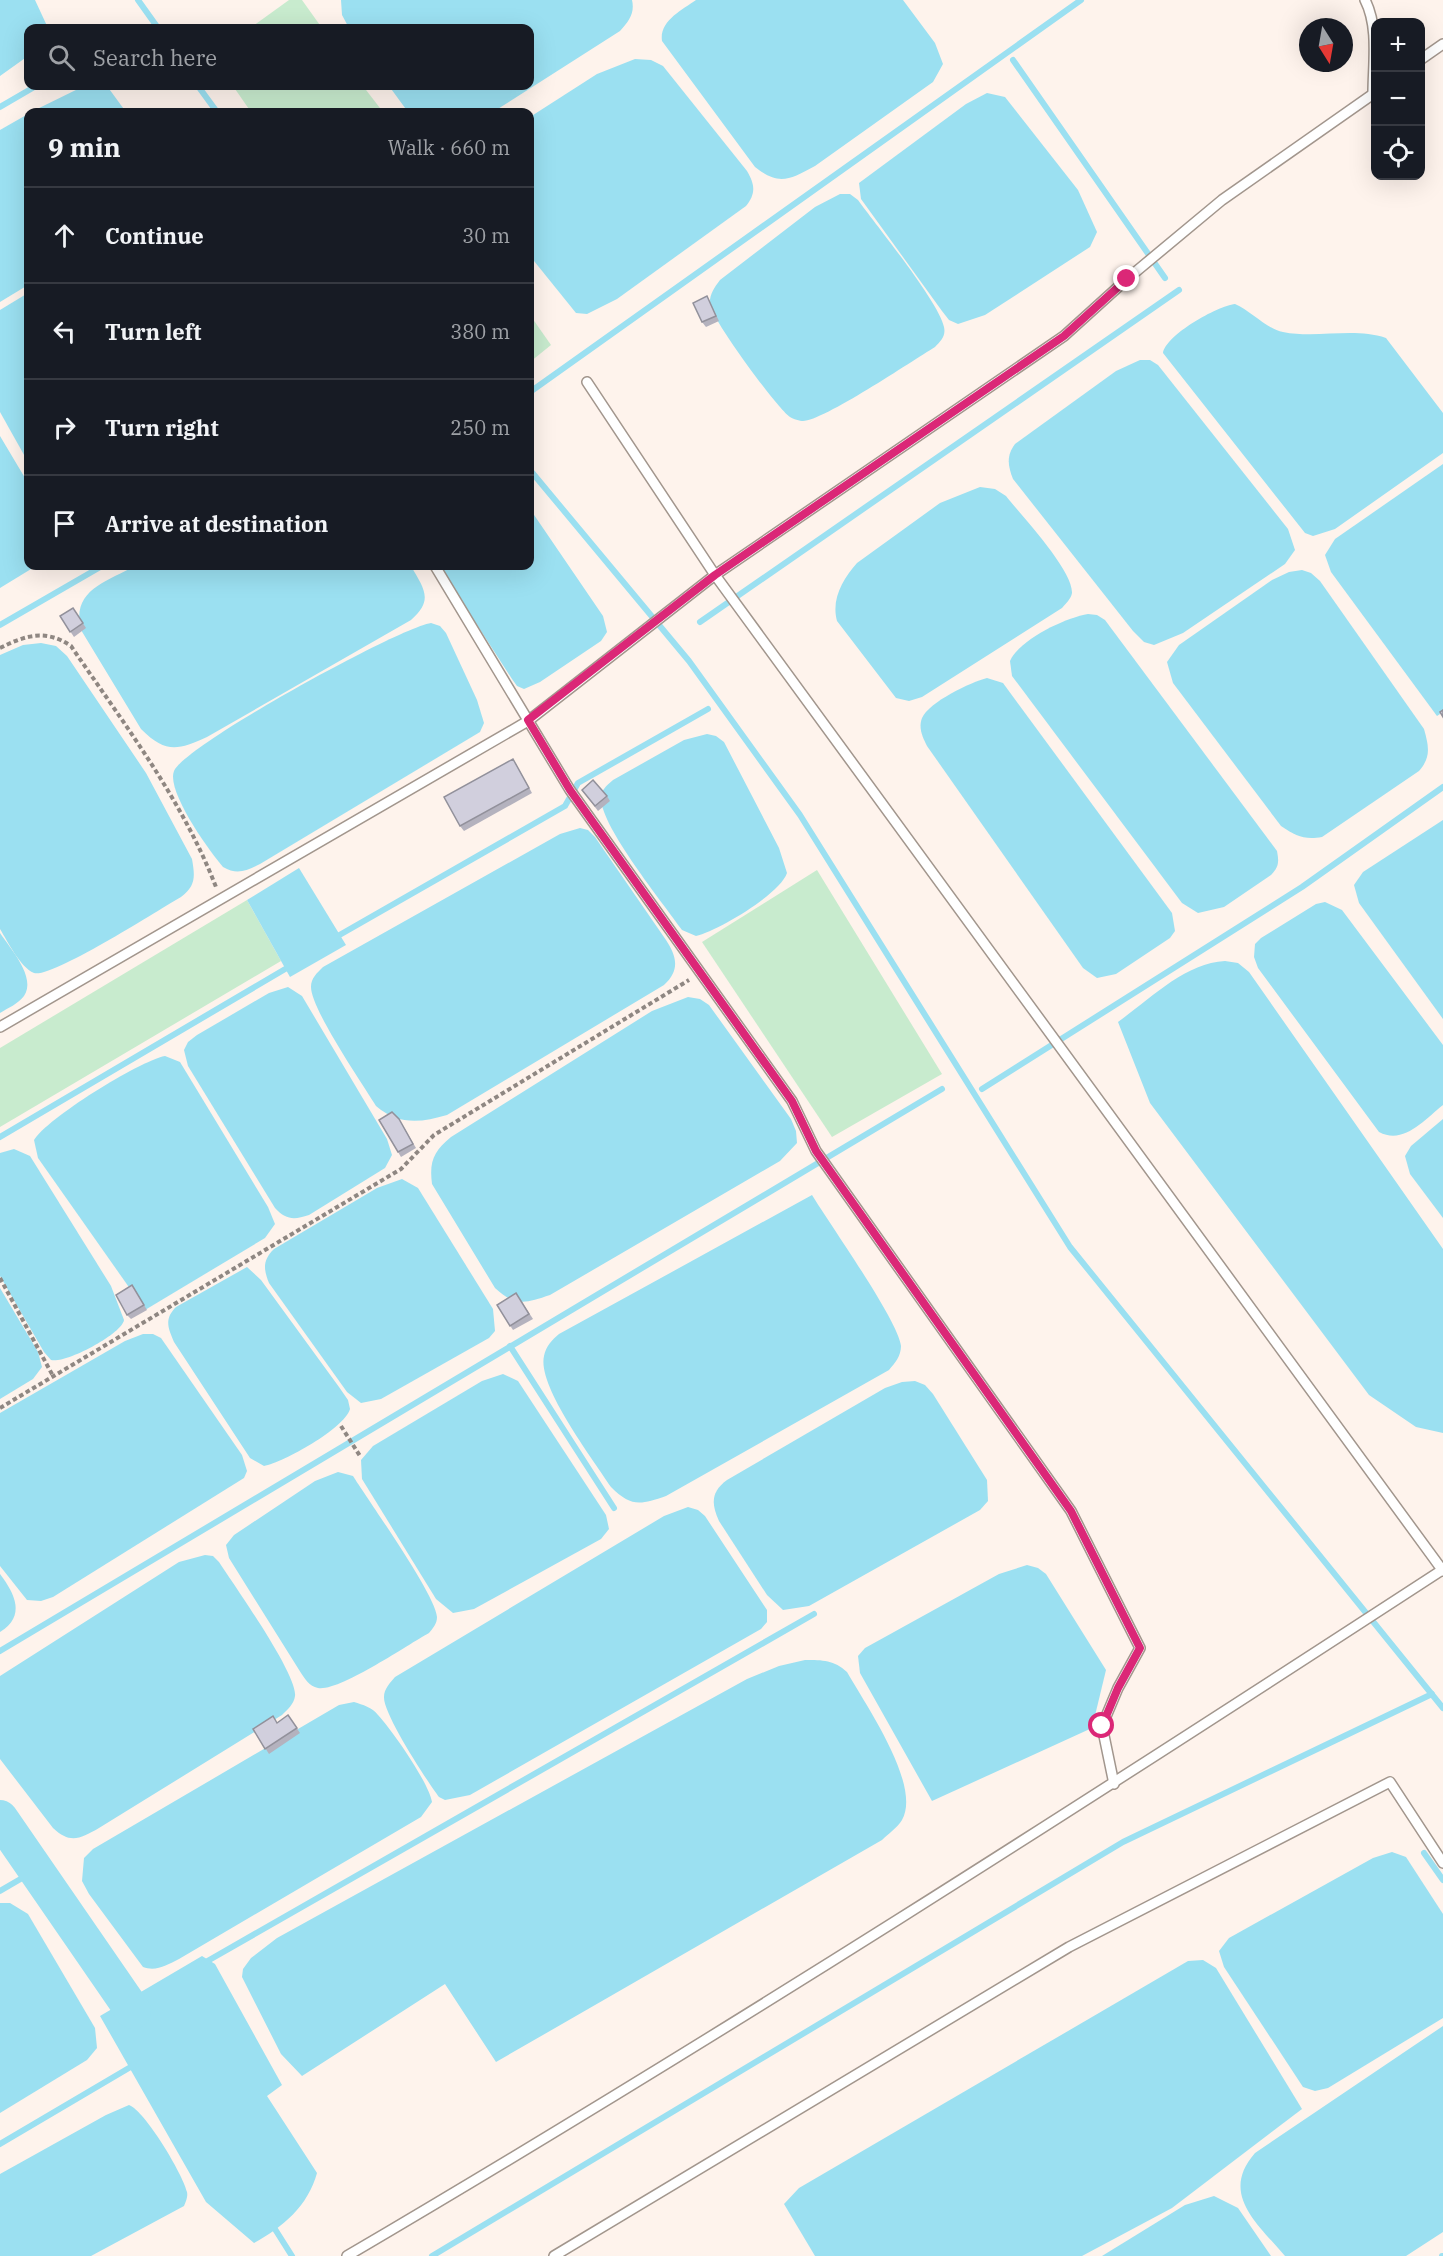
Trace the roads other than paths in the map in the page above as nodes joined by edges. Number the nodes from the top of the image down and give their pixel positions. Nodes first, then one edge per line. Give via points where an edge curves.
1 (1365, 0) edge
2 (1443, 44) edge
3 (1425, 57) edge
4 (1374, 72) edge
5 (1371, 95) edge
6 (587, 382) dead end
7 (437, 570) edge
8 (715, 575) junction
9 (528, 720) junction
10 (0, 1027) edge
11 (1442, 1571) edge
12 (1114, 1784) junction
13 (1443, 1863) edge
14 (347, 2256) edge
15 (554, 2256) edge

1 - 4 lane via 1374,39
2 - 3 lane
5 - 8 lane via 1222,200 1064,336
6 - 8 lane
7 - 9 lane
8 - 9 lane
8 - 11 lane
9 - 10 lane
9 - 12 lane via 570,790 792,1101 816,1151 1071,1511 1140,1648 1102,1726
11 - 12 lane
12 - 14 lane via 485,2175
13 - 15 lane via 1390,1782 1069,1947

